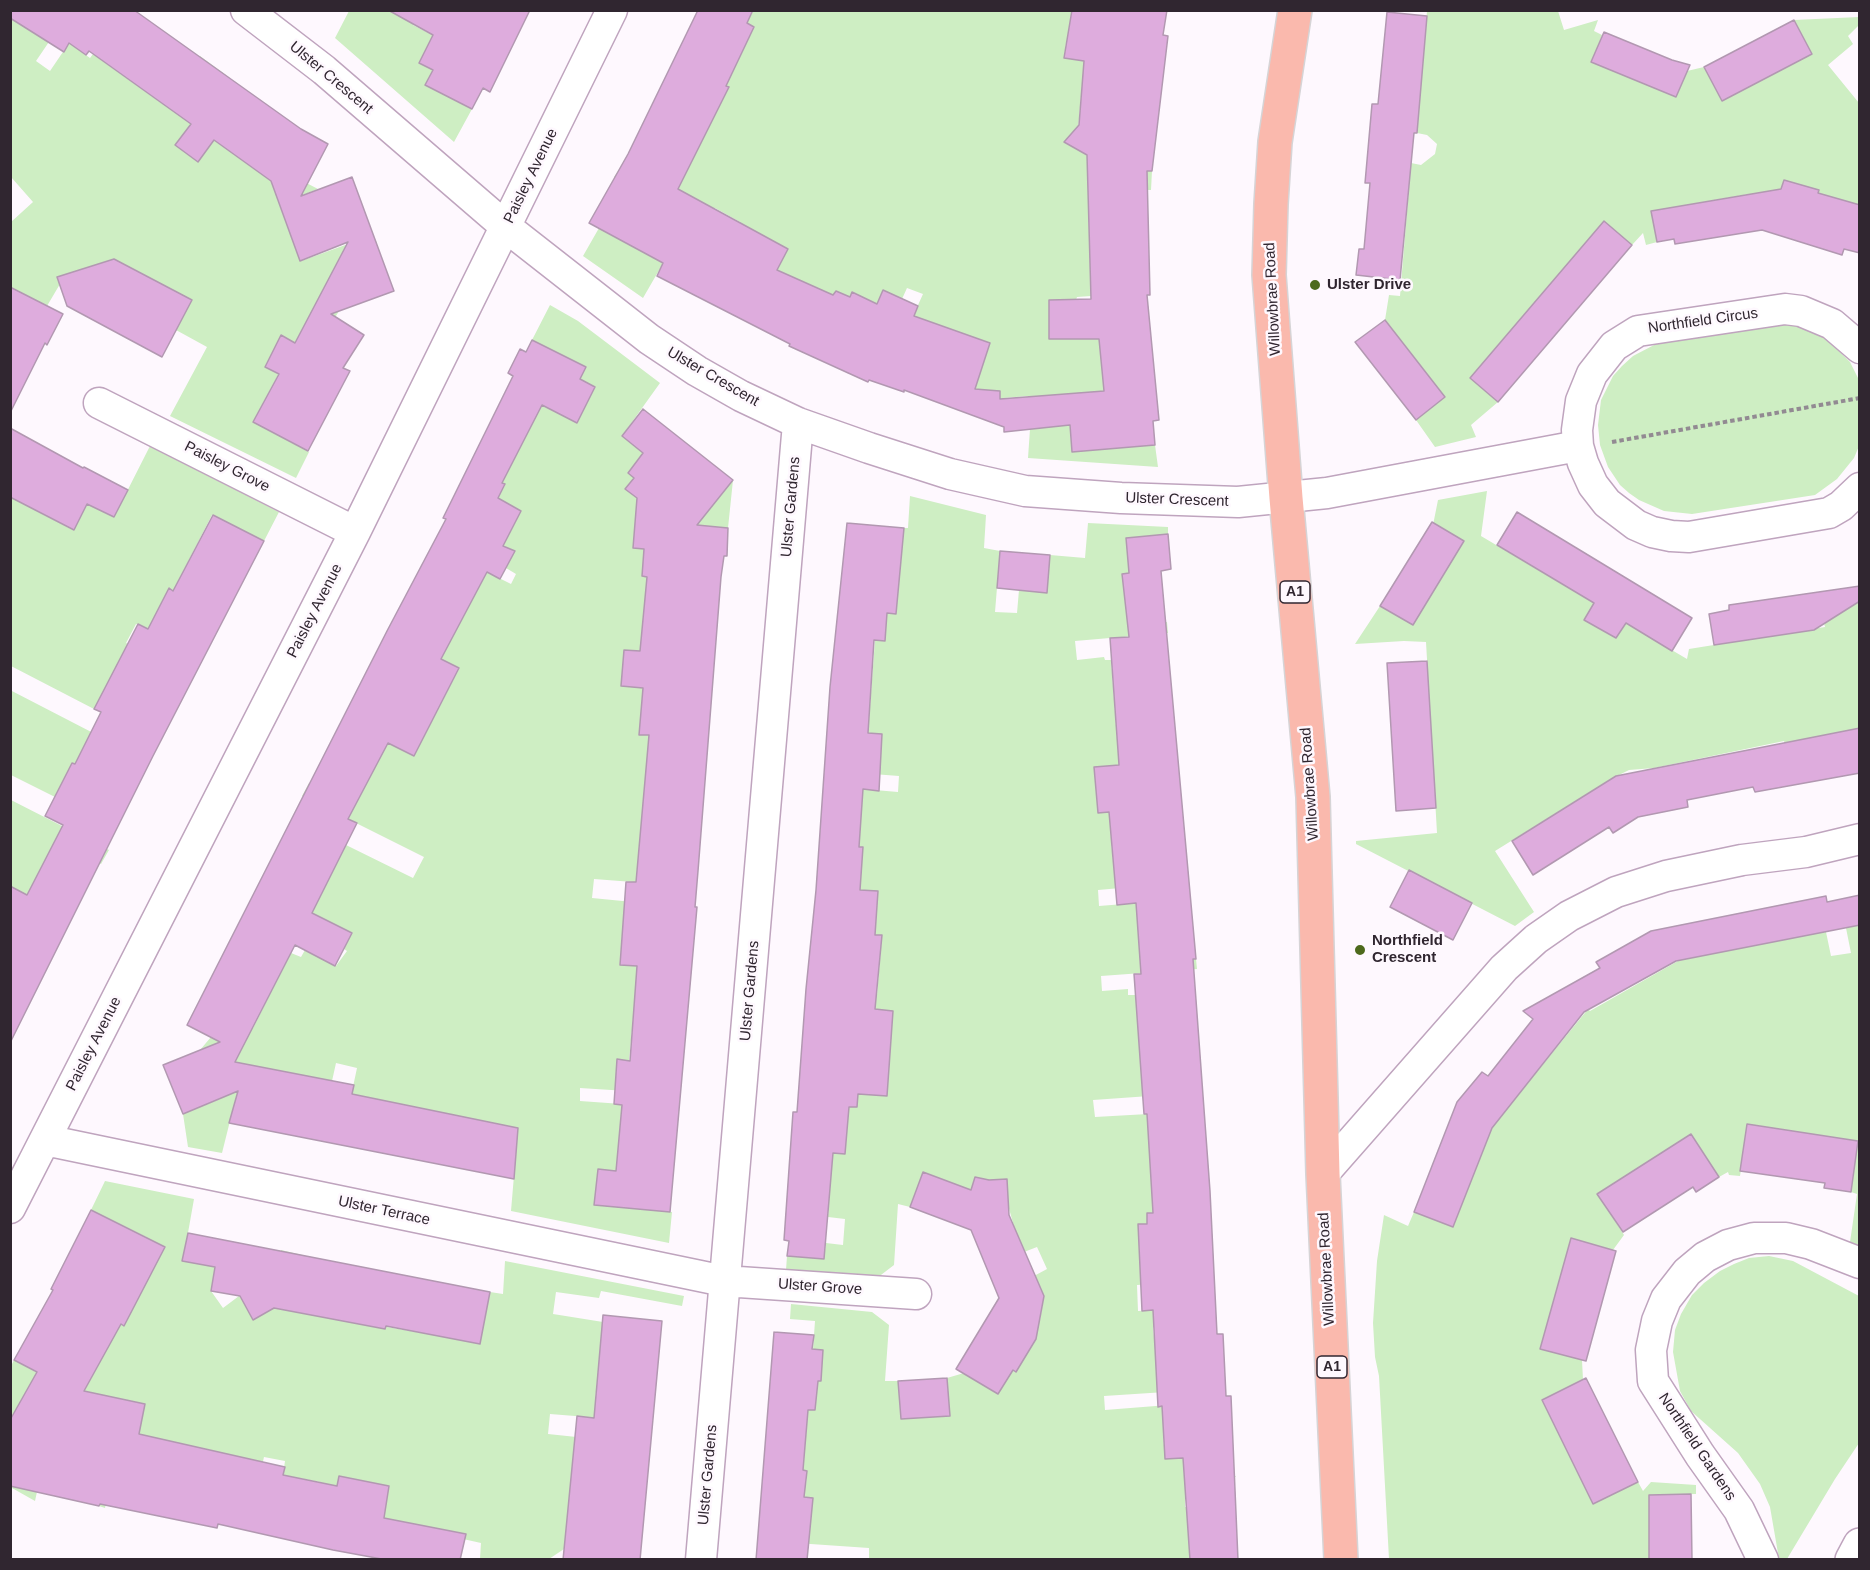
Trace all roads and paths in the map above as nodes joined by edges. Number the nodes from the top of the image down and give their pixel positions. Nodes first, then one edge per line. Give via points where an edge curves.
1 (246, 10) edge
2 (612, 10) edge
3 (1295, 10) edge
4 (506, 227) junction
5 (1860, 348) edge
6 (1860, 398) edge
7 (99, 403) dead end
8 (798, 423) junction
9 (1578, 446) junction
10 (1860, 488) edge
11 (1286, 498) junction
12 (356, 532) junction
13 (1860, 840) edge
14 (45, 1140) junction
15 (1323, 1174) junction
16 (10, 1209) edge
17 (1860, 1263) edge
18 (724, 1281) junction
19 (915, 1294) dead end
20 (1860, 1545) edge
21 (701, 1560) edge
22 (1341, 1560) edge
23 (1763, 1560) edge
24 (1852, 1560) edge

1 - 4 street, Ulster Crescent via 324,70
2 - 4 street, Paisley Avenue
3 - 11 main road, Willowbrae Road / A1 via 1275,142 1269,275
4 - 8 street, Ulster Crescent via 696,371
4 - 12 street, Paisley Avenue
5 - 9 street, Northfield Circus via 1832,324 1785,309 1638,331 1606,354 1586,385 1578,414
6 - 9 path
7 - 12 street, Paisley Grove
8 - 11 street, Ulster Crescent via 950,474 1025,491 1238,502
8 - 18 street, Ulster Gardens
9 - 10 street, Northfield Circus via 1593,485 1607,503 1636,525 1671,536 1689,537 1829,513
9 - 11 street
11 - 15 main road, Willowbrae Road / A1 via 1313,797
12 - 14 street, Paisley Avenue
13 - 15 street via 1666,876 1616,892 1569,916 1504,968
14 - 16 street, Paisley Avenue
14 - 18 street, Ulster Terrace
15 - 22 main road, Willowbrae Road / A1
17 - 23 street, Northfield Gardens via 1786,1238 1754,1238 1728,1245 1687,1272 1666,1299 1657,1321 1651,1350 1653,1381 1739,1510
18 - 19 street, Ulster Grove
18 - 21 street, Ulster Gardens
20 - 24 street

